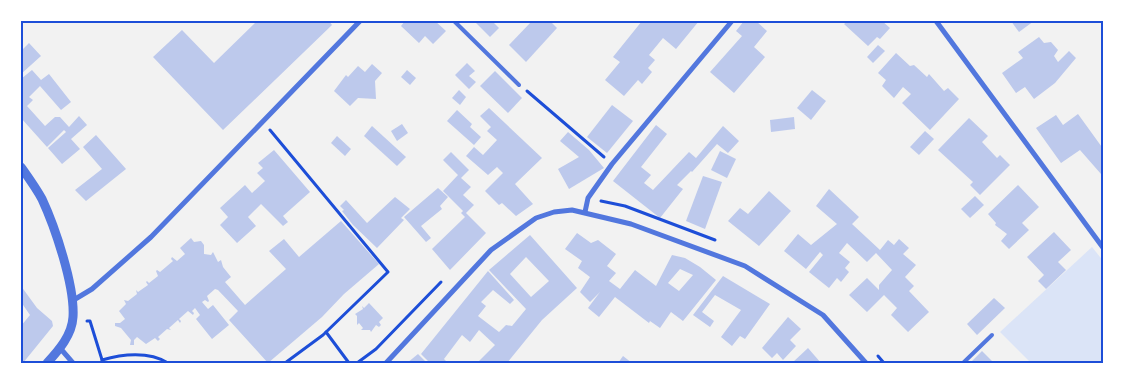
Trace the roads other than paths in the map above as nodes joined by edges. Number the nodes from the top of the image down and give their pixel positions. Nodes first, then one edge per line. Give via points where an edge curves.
1 (360, 21) edge
2 (454, 21) edge
3 (732, 21) edge
4 (936, 21) edge
5 (519, 85) road end
6 (21, 166) edge
7 (585, 212) junction
8 (1104, 249) edge
9 (72, 301) junction
10 (992, 335) dead end
11 (60, 348) junction
12 (47, 363) edge
13 (73, 363) edge
14 (386, 363) edge
15 (866, 363) edge
16 (963, 363) edge

1 - 9 street via 151,237 92,289
2 - 5 lane
3 - 7 street via 612,164 588,198
4 - 8 street
6 - 9 street via 41,198 51,222
7 - 14 street via 554,212 536,218 492,250
7 - 15 street via 631,224 745,266 823,315
9 - 11 street via 73,318
10 - 16 lane
11 - 12 street
11 - 13 street

